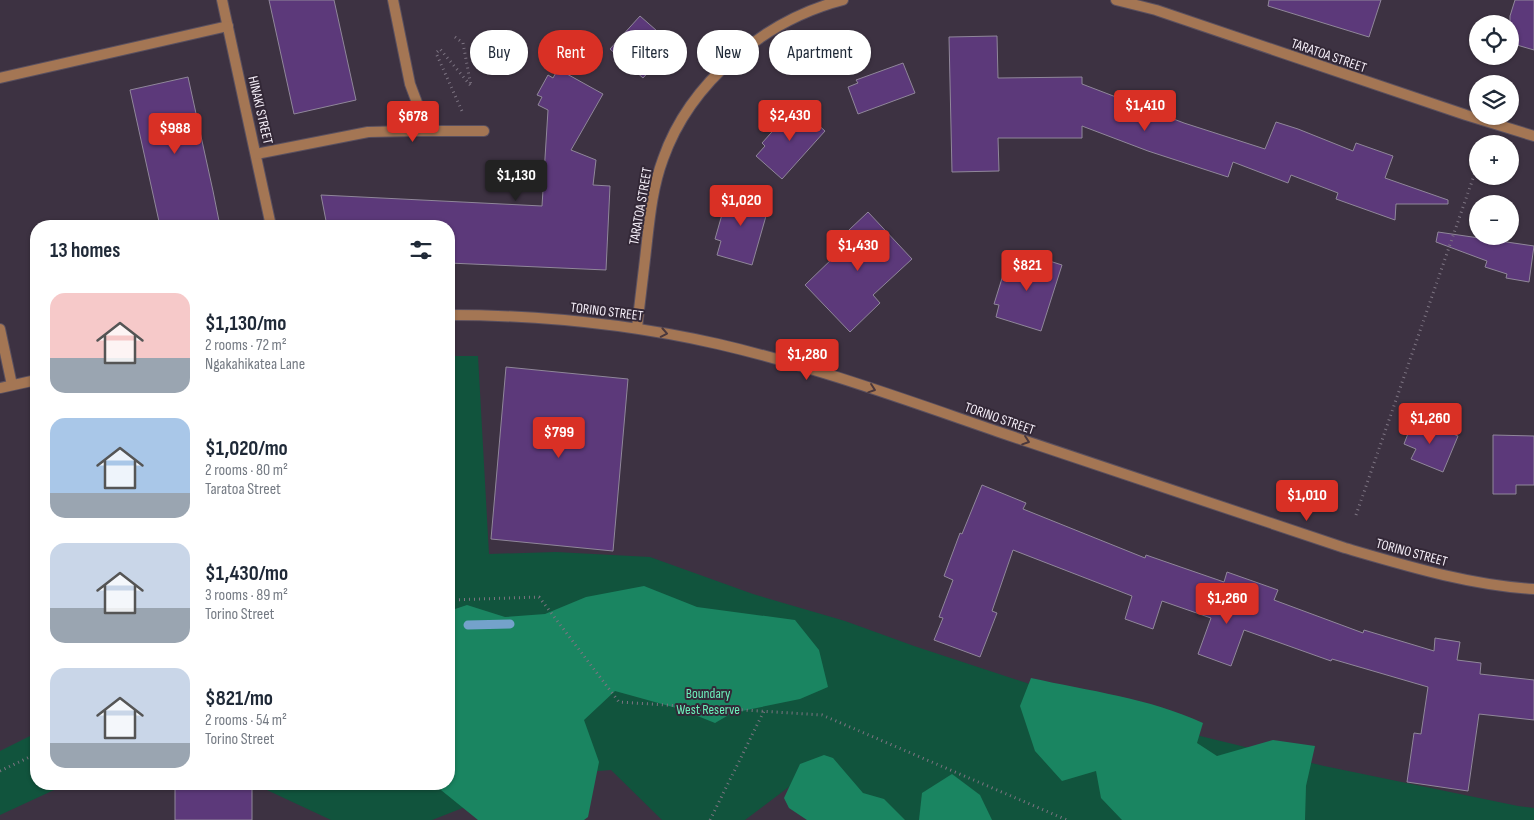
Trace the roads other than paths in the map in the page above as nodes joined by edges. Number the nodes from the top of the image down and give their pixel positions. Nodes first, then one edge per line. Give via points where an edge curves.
1 (222, 0) edge
2 (393, 0) edge
3 (844, 0) edge
4 (1116, 0) edge
5 (228, 26) junction
6 (0, 78) edge
7 (412, 131) junction
8 (484, 132) dead end
9 (1534, 136) edge
10 (256, 154) junction
11 (271, 220) edge
12 (455, 315) edge
13 (637, 328) junction
14 (0, 329) edge
15 (30, 381) edge
16 (12, 385) junction
17 (0, 388) edge
18 (1534, 589) edge

1 - 5 street, HINAKI STREET
2 - 7 street via 410,84 419,108
3 - 13 street, TARATOA STREET via 798,15 743,50 720,70 678,126 663,159 652,202
4 - 9 street, TARATOA STREET via 1156,10
5 - 6 street
5 - 10 street, HINAKI STREET
7 - 8 street
7 - 10 street via 368,132
10 - 11 street, HINAKI STREET
12 - 13 street, TORINO STREET via 529,316
13 -> 18 street, TORINO STREET via 718,344 825,373 1345,548 1428,572
14 - 16 street
15 - 16 street
16 - 17 street

